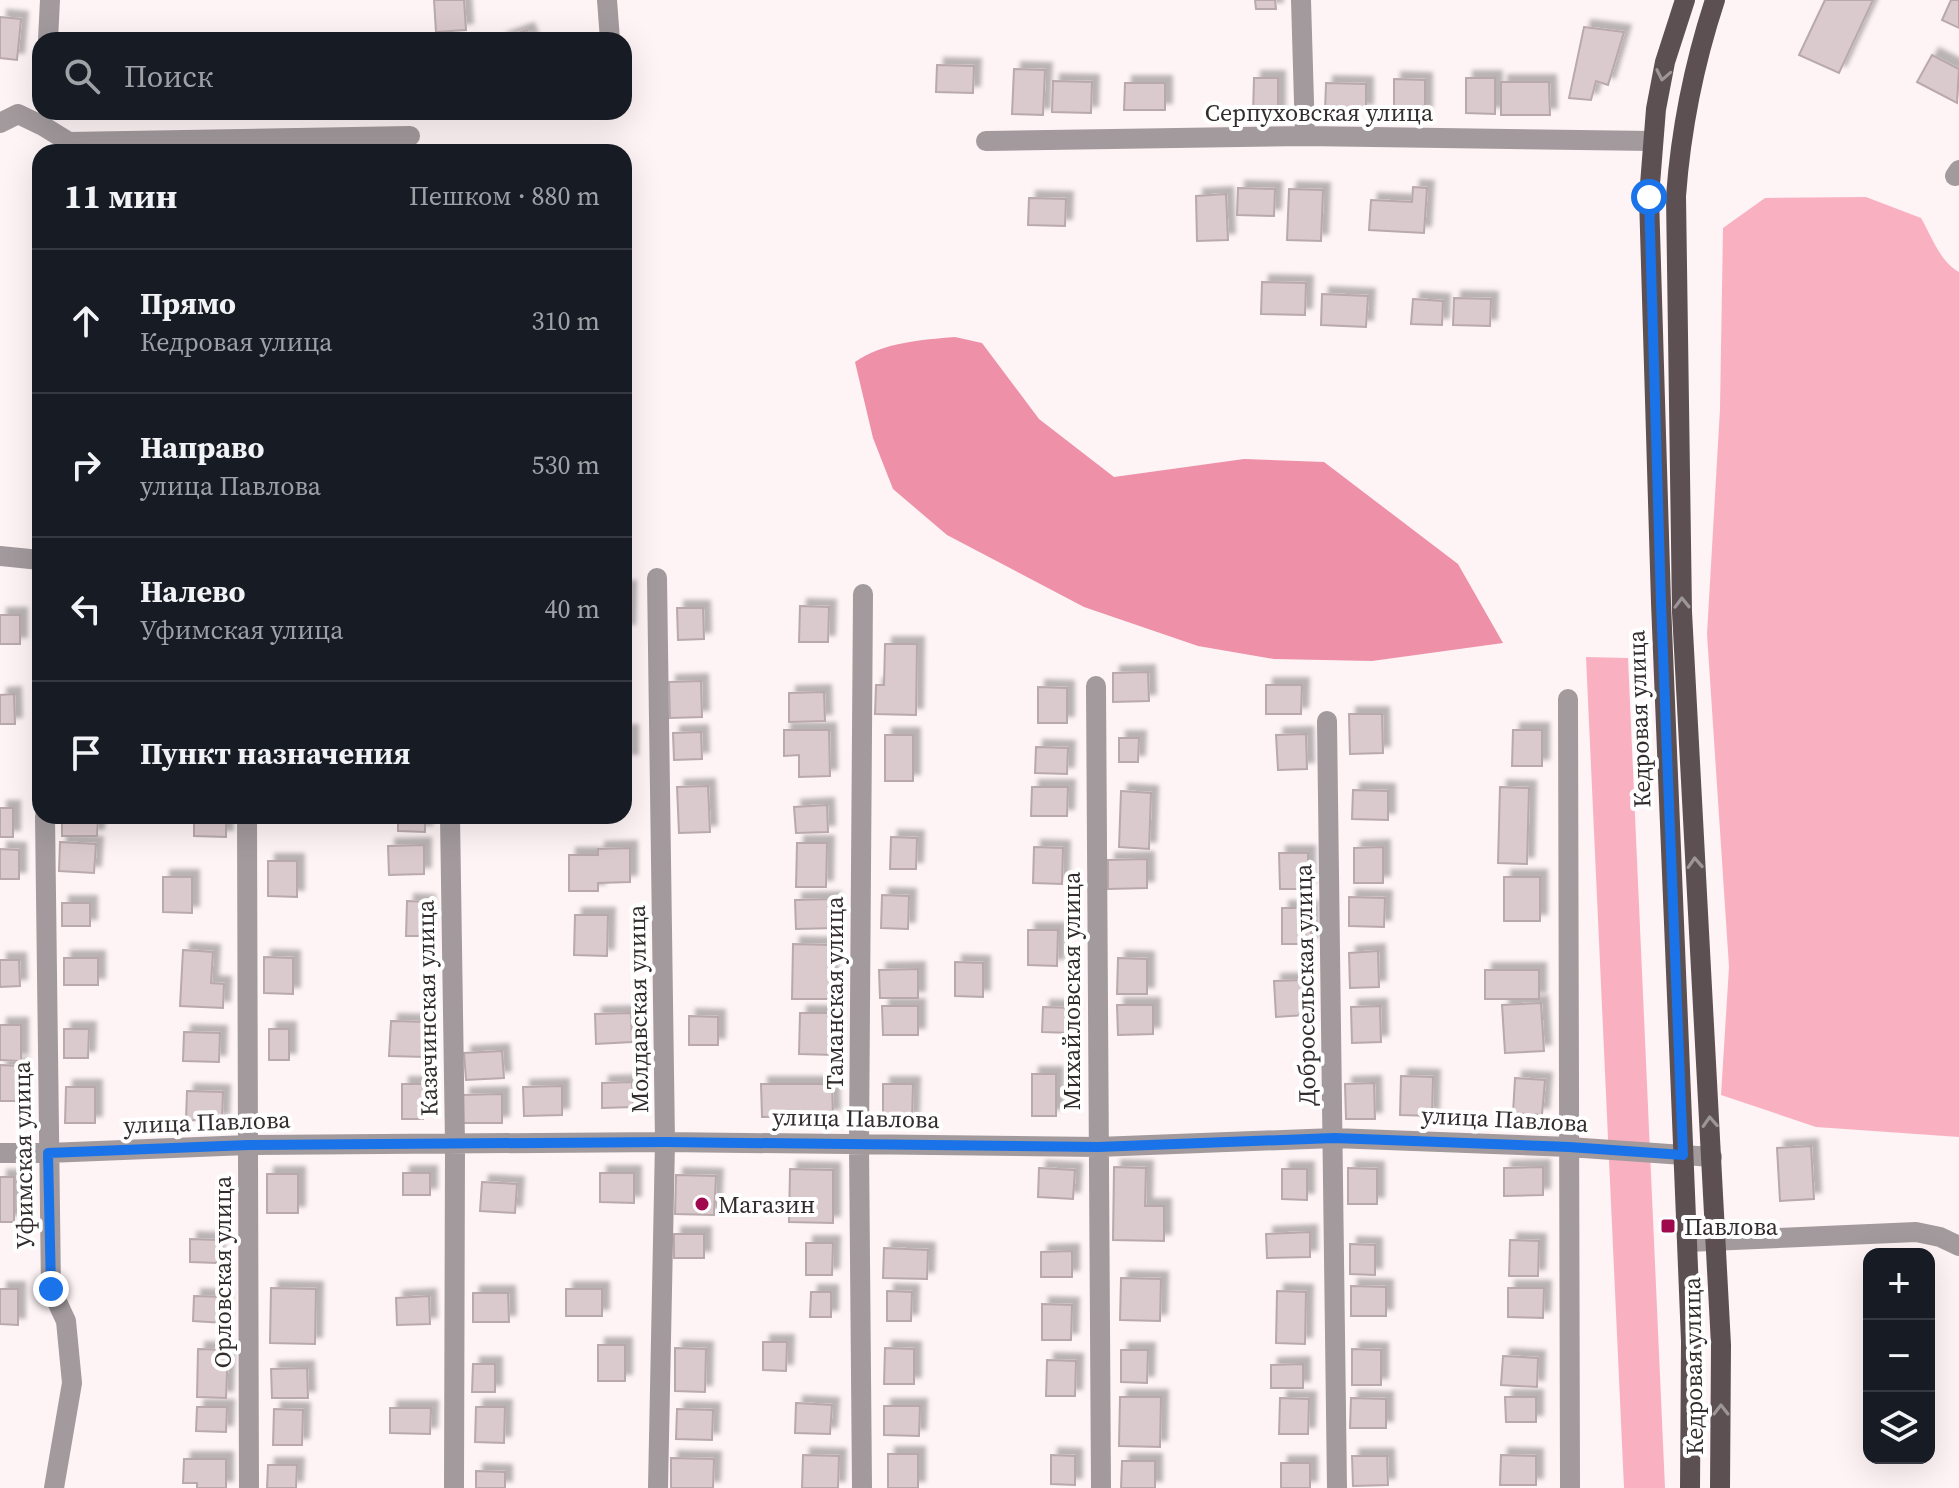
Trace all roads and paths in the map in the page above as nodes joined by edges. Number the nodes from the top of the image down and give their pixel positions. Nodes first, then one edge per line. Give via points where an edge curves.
1 (50, 0) edge
2 (607, 0) edge
3 (1301, 0) edge
4 (1685, 0) edge
5 (1715, 0) edge
6 (48, 32) edge
7 (609, 32) edge
8 (32, 117) edge
9 (45, 120) edge
10 (0, 123) edge
11 (410, 136) dead end
12 (1305, 136) junction
13 (986, 141) dead end
14 (1652, 141) junction
15 (0, 556) edge
16 (32, 559) edge
17 (657, 578) dead end
18 (863, 594) dead end
19 (1096, 686) dead end
20 (1568, 699) dead end
21 (1327, 721) dead end
22 (45, 824) edge
23 (247, 824) edge
24 (450, 824) edge
25 (1334, 1138) junction
26 (665, 1142) junction
27 (455, 1144) junction
28 (859, 1144) junction
29 (248, 1145) junction
30 (1098, 1147) junction
31 (1569, 1147) junction
32 (0, 1153) edge
33 (48, 1153) junction
34 (1683, 1155) junction
35 (1712, 1157) junction
36 (1959, 1225) edge
37 (1950, 1241) edge
38 (1688, 1242) junction
39 (1716, 1242) junction
40 (54, 1488) edge
41 (249, 1488) edge
42 (454, 1488) edge
43 (658, 1488) edge
44 (862, 1488) edge
45 (1101, 1488) edge
46 (1337, 1488) edge
47 (1570, 1488) edge
48 (1690, 1488) edge
49 (1720, 1488) edge

1 - 6 street
2 - 7 street
3 - 12 street
4 -> 14 main road, Кедровая улица via 1665,62
35 -> 5 main road, Кедровая улица via 1682,612 1676,196 1698,51
8 - 10 street via 18,114
9 - 11 street via 69,142
12 - 13 street, Серпуховская улица
12 - 14 street, Серпуховская улица
14 - 34 main road, Кедровая улица via 1650,268
15 - 16 street
17 - 26 street, Молдавская улица
18 - 28 street, Таманская улица
19 - 30 street, Михайловская улица
20 - 31 street
21 - 25 street, Добросельская улица
22 - 33 street, Уфимская улица
23 - 29 street, Орловская улица
24 - 27 street, Казачинская улица
25 - 30 street, улица Павлова
25 - 31 street, улица Павлова
25 - 46 street, Добросельская улица
26 - 27 street, улица Павлова
26 - 28 street, улица Павлова
26 - 43 street, Молдавская улица
27 - 29 street, улица Павлова
27 - 42 street, Казачинская улица
28 - 30 street, улица Павлова
28 - 44 street, Таманская улица
29 - 33 street, улица Павлова
29 - 41 street, Орловская улица
30 - 45 street, Михайловская улица
31 - 34 street, улица Павлова
31 - 47 street
32 - 33 street, улица Павлова
33 - 40 street, Уфимская улица via 51,1289 66,1321 72,1383
34 - 35 street, улица Павлова
34 - 38 main road, Кедровая улица
35 - 39 main road, Кедровая улица
36 - 37 street
37 - 39 street via 1916,1232
38 - 39 street
38 - 48 main road, Кедровая улица
49 -> 39 main road, Кедровая улица

